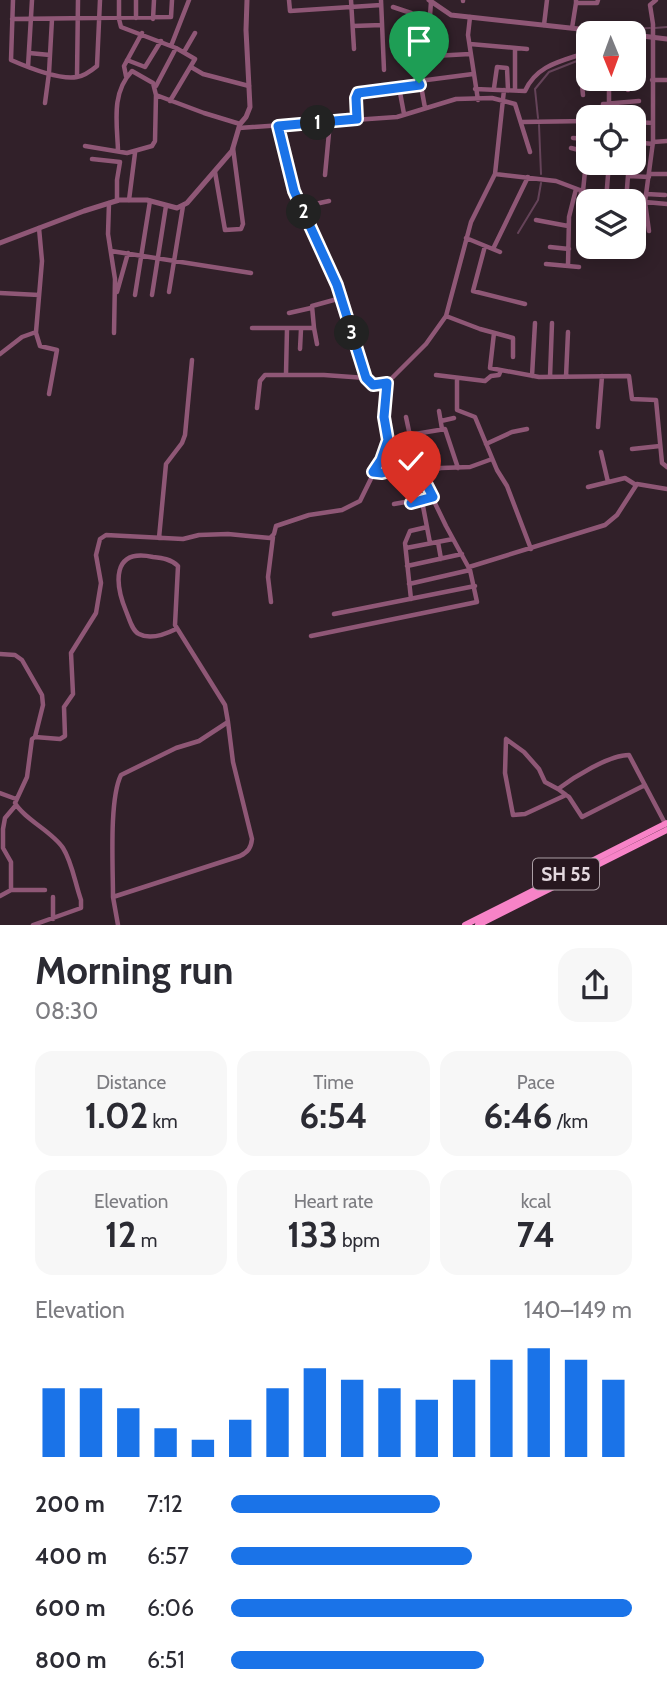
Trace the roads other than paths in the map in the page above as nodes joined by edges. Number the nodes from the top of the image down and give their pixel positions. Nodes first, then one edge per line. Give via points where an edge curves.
1 (13, 0) edge
2 (32, 0) edge
3 (78, 0) edge
4 (100, 0) edge
5 (119, 0) edge
6 (136, 0) edge
7 (154, 0) edge
8 (172, 0) edge
9 (189, 0) edge
10 (247, 0) edge
11 (289, 0) edge
12 (307, 0) edge
13 (315, 0) edge
14 (332, 0) edge
15 (547, 0) edge
16 (598, 0) edge
17 (656, 0) edge
18 (430, 1) edge
19 (576, 1) edge
20 (351, 3) edge
21 (366, 3) edge
22 (381, 3) edge
23 (332, 7) junction
24 (393, 7) dead end
25 (307, 8) junction
26 (316, 8) junction
27 (187, 11) junction
28 (171, 17) junction
29 (470, 17) junction
30 (136, 18) junction
31 (12, 19) junction
32 (30, 19) junction
33 (52, 19) junction
34 (77, 19) junction
35 (100, 19) junction
36 (119, 19) junction
37 (153, 19) junction
38 (382, 25) junction
39 (544, 25) junction
40 (353, 26) junction
41 (572, 28) junction
42 (576, 29) edge
43 (142, 33) junction
44 (195, 33) dead end
45 (646, 37) edge
46 (652, 38) junction
47 (667, 39) edge
48 (161, 41) junction
49 (470, 44) junction
50 (174, 47) junction
51 (354, 49) dead end
52 (515, 49) junction
53 (527, 50) dead end
54 (184, 52) junction
55 (29, 53) junction
56 (471, 54) junction
57 (50, 55) junction
58 (430, 56) junction
59 (576, 56) edge
60 (415, 57) junction
61 (127, 61) junction
62 (28, 67) junction
63 (191, 67) junction
64 (384, 70) dead end
65 (49, 73) junction
66 (473, 74) junction
67 (77, 78) junction
68 (127, 78) junction
69 (652, 80) junction
70 (667, 80) edge
71 (420, 83) junction
72 (250, 86) junction
73 (156, 87) junction
74 (399, 87) junction
75 (494, 88) junction
76 (475, 89) junction
77 (506, 90) junction
78 (515, 90) junction
79 (583, 91) edge
80 (609, 91) edge
81 (583, 94) dead end
82 (156, 95) junction
83 (478, 100) junction
84 (170, 101) junction
85 (503, 101) junction
86 (609, 102) junction
87 (639, 102) dead end
88 (45, 103) dead end
89 (603, 105) edge
90 (425, 108) junction
91 (404, 114) junction
92 (357, 119) junction
93 (576, 121) edge
94 (330, 122) junction
95 (522, 122) junction
96 (646, 123) edge
97 (653, 123) junction
98 (240, 126) junction
99 (278, 126) junction
100 (573, 138) dead end
101 (576, 138) edge
102 (667, 141) edge
103 (646, 143) edge
104 (653, 143) junction
105 (85, 145) dead end
106 (233, 148) junction
107 (571, 148) dead end
108 (576, 149) edge
109 (118, 150) junction
110 (135, 152) junction
111 (530, 152) dead end
112 (92, 159) dead end
113 (215, 172) junction
114 (495, 174) junction
115 (667, 174) edge
116 (325, 175) dead end
117 (628, 176) joint
118 (649, 176) junction
119 (528, 177) junction
120 (577, 189) edge
121 (627, 189) edge
122 (646, 194) joint
123 (665, 195) dead end
124 (576, 197) edge
125 (129, 200) junction
126 (117, 201) junction
127 (150, 201) junction
128 (329, 201) dead end
129 (646, 202) edge
130 (109, 203) junction
131 (667, 205) edge
132 (166, 206) junction
133 (183, 206) junction
134 (301, 207) junction
135 (646, 209) edge
136 (536, 220) dead end
137 (568, 226) junction
138 (39, 228) junction
139 (649, 231) dead end
140 (466, 237) junction
141 (0, 243) edge
142 (485, 246) junction
143 (550, 247) dead end
144 (493, 249) junction
145 (569, 249) junction
146 (111, 251) junction
147 (128, 253) junction
148 (500, 253) dead end
149 (142, 255) junction
150 (157, 258) junction
151 (175, 261) junction
152 (546, 264) dead end
153 (568, 266) junction
154 (579, 267) dead end
155 (251, 273) dead end
156 (169, 292) dead end
157 (0, 293) edge
158 (115, 294) junction
159 (39, 295) junction
160 (135, 295) dead end
161 (152, 295) dead end
162 (341, 299) junction
163 (525, 304) dead end
164 (310, 308) junction
165 (289, 313) dead end
166 (446, 316) junction
167 (535, 323) dead end
168 (552, 323) dead end
169 (252, 328) dead end
170 (314, 328) junction
171 (287, 329) junction
172 (301, 329) junction
173 (568, 332) dead end
174 (36, 333) junction
175 (114, 333) dead end
176 (494, 333) junction
177 (317, 344) dead end
178 (300, 349) dead end
179 (0, 354) edge
180 (513, 357) dead end
181 (192, 360) dead end
182 (501, 370) junction
183 (286, 374) junction
184 (436, 376) dead end
185 (532, 376) junction
186 (602, 376) junction
187 (550, 377) junction
188 (566, 377) junction
189 (366, 378) junction
190 (457, 378) junction
191 (387, 383) junction
192 (49, 394) dead end
193 (257, 408) dead end
194 (439, 411) dead end
195 (406, 417) dead end
196 (454, 418) dead end
197 (441, 421) junction
198 (598, 427) dead end
199 (442, 429) junction
200 (527, 429) dead end
201 (423, 433) junction
202 (409, 435) junction
203 (486, 444) junction
204 (660, 446) junction
205 (632, 449) dead end
206 (412, 451) junction
207 (601, 452) dead end
208 (394, 457) dead end
209 (492, 459) junction
210 (430, 460) dead end
211 (416, 464) junction
212 (667, 467) edge
213 (458, 468) junction
214 (421, 472) junction
215 (376, 473) junction
216 (608, 482) junction
217 (635, 485) junction
218 (588, 487) dead end
219 (667, 489) edge
220 (433, 497) junction
221 (422, 501) junction
222 (394, 504) dead end
223 (427, 527) junction
224 (274, 533) junction
225 (159, 538) junction
226 (453, 539) junction
227 (438, 542) junction
228 (430, 543) junction
229 (405, 548) junction
230 (531, 548) junction
231 (462, 554) junction
232 (441, 559) junction
233 (407, 566) junction
234 (470, 568) junction
235 (409, 584) junction
236 (475, 586) junction
237 (411, 599) junction
238 (271, 603) dead end
239 (334, 614) dead end
240 (176, 629) junction
241 (311, 636) dead end
242 (0, 654) edge
243 (228, 722) junction
244 (36, 737) junction
245 (645, 785) junction
246 (558, 789) junction
247 (0, 793) edge
248 (567, 795) junction
249 (16, 802) junction
250 (667, 826) edge
251 (2, 837) edge
252 (601, 860) junction
253 (10, 890) junction
254 (45, 890) dead end
255 (0, 896) edge
256 (53, 897) dead end
257 (113, 897) junction
258 (53, 919) junction
259 (33, 925) edge
260 (118, 925) edge
261 (465, 925) edge
262 (478, 925) edge

1 - 31 street
2 - 32 street
3 - 34 street
4 - 35 street
5 - 36 street
6 - 30 street
7 - 37 street
8 - 28 street
9 - 27 street
10 - 72 street
11 - 25 street via 290,10
12 - 25 street
13 - 26 street
14 - 23 street
15 - 39 street
16 - 19 street
17 - 46 street via 650,5
18 - 29 street via 451,15
18 - 58 street
19 - 41 street
20 - 21 street
20 - 23 street
20 - 40 street
21 - 22 street
22 - 38 street
23 - 26 street
24 - 60 street via 411,13
25 - 26 street
27 - 28 street
27 - 50 street
28 - 37 street
29 - 39 street
29 - 49 street
30 - 36 street
30 - 37 street
31 - 32 street
31 - 62 street via 11,60
32 - 33 street
32 - 55 street
33 - 34 street
33 - 57 street
34 - 35 street
34 - 67 street
35 - 36 street
35 - 67 street via 97,66
36 - 43 street via 124,28
38 - 40 street
38 - 64 street
39 - 41 street
40 - 51 street
41 - 42 street
43 - 48 street
43 - 61 street
44 - 54 street
45 - 46 street
46 - 47 street
46 - 69 street
48 - 50 street
48 - 61 street via 145,67
49 - 52 street
49 - 56 street
50 - 54 street
50 - 73 street
52 - 53 street
52 - 78 street
54 - 63 street via 195,59
55 - 57 street
55 - 62 street
56 - 58 street
56 - 66 street
57 - 65 street
58 - 60 street
59 - 78 street via 542,69 525,91
60 - 71 street
61 - 68 street
62 - 65 street
63 - 72 street
63 - 84 street
65 - 67 street
65 - 88 street
66 - 71 street
66 - 76 street
68 - 73 street via 132,71
68 - 109 street via 116,103
69 - 70 street
69 - 97 street
71 - 74 street
71 - 90 street
72 - 98 street via 250,107
73 - 82 street
74 - 91 street
74 - 92 street via 358,93
75 - 76 street
75 - 77 street
75 - 77 street via 497,67 507,68
76 - 83 street
77 - 78 street
77 - 85 street
79 - 81 street
80 - 86 street
82 - 84 street
82 - 110 street via 155,143
83 - 85 street
83 - 90 street via 456,99
84 - 98 street
85 - 95 street via 515,104
85 - 114 street
86 - 87 street
86 - 89 street
90 - 91 street
91 - 92 street
92 - 94 street
93 - 95 street
94 - 99 street
94 - 116 street
95 - 111 street
96 - 97 street
97 - 104 street
98 - 99 street
98 - 106 street
99 - 134 street
100 - 101 street
102 - 104 street
103 - 104 street
104 - 118 street
105 - 109 street
106 - 113 street
106 - 113 street via 241,229 225,230
107 - 108 street
109 - 110 street
110 - 125 street
112 - 126 street via 120,162
113 - 133 street
114 - 119 street
114 - 140 street
115 - 118 street
117 - 118 street
117 - 121 street
118 - 122 street
119 - 120 street
119 - 144 street
122 - 123 street
124 - 137 street
125 - 126 street
125 - 127 street
126 - 130 street
127 - 132 street
127 - 149 street
128 - 134 street
129 - 131 street
130 - 138 street
130 - 146 street
132 - 133 street
132 - 150 street
133 - 151 street
134 - 162 street
135 - 139 street
136 - 137 street
137 - 145 street
138 - 141 street
138 - 159 street
140 - 142 street
140 - 166 street
142 - 144 street
142 - 163 street via 474,292
143 - 145 street
144 - 148 street
145 - 153 street
146 - 147 street
146 - 158 street
147 - 149 street
147 - 158 street
149 - 150 street
149 - 160 street
150 - 151 street
150 - 161 street
151 - 155 street
151 - 156 street
152 - 153 street
153 - 154 street
157 - 159 street
158 - 175 street
159 - 174 street
162 - 164 street
162 - 189 street
164 - 165 street
164 - 170 street
166 - 176 street
166 - 191 street
167 - 185 street
168 - 187 street
169 - 171 street
170 - 172 street
170 - 177 street
171 - 172 street
171 - 183 street
172 - 178 street
173 - 188 street
174 - 179 street via 22,337
174 - 192 street via 40,346 57,350
176 - 180 street via 513,338
176 - 182 street via 489,366
181 - 225 street via 185,435 166,464
182 - 185 street
182 - 190 street via 485,381
183 - 189 street
183 - 193 street via 262,376
184 - 190 street
185 - 187 street
186 - 188 street
186 - 198 street
186 - 204 street via 629,376 632,399 655,399
187 - 188 street
189 - 191 street via 373,385
190 - 203 street via 457,410 473,415
191 - 215 street via 384,417 388,440
194 - 197 street
195 - 202 street
196 - 197 street
197 - 199 street
199 - 201 street
199 - 213 street
200 - 203 street
201 - 202 street
201 - 210 street
202 - 206 street
203 - 209 street
204 - 205 street
204 - 212 street
206 - 208 street
206 - 211 street
207 - 216 street
209 - 213 street
209 - 230 street
211 - 214 street
211 - 215 street
213 - 214 street
214 - 220 street
215 - 224 street via 360,501 342,510 282,523
216 - 217 street via 627,478
216 - 218 street
217 - 219 street
217 - 230 street via 617,515 605,525
220 - 221 street
220 - 226 street
221 - 222 street
221 - 223 street
223 - 228 street
223 - 229 street via 408,531
224 - 225 street via 270,538 228,534
224 - 238 street via 268,577
225 - 244 street via 106,535 100,539 96,613 71,653 73,691 64,707 65,736
226 - 227 street
226 - 231 street
227 - 228 street
227 - 232 street
228 - 229 street
229 - 233 street
230 - 234 street
231 - 232 street
231 - 234 street
232 - 233 street
233 - 235 street
234 - 235 street
234 - 236 street
235 - 237 street
236 - 237 street
236 - 241 street via 474,604
237 - 239 street
240 - 240 street via 178,566 145,555 127,559 121,566 119,588 135,631 144,636
240 - 243 street via 225,705
242 - 244 street via 22,660 41,695
243 - 257 street via 199,741 121,775 113,834
243 - 257 street via 252,839 248,851
244 - 249 street
245 - 246 street via 625,755
245 - 248 street via 582,817
245 - 250 street
246 - 248 street
246 - 248 street via 545,782 524,752 506,739 505,773 513,815
247 - 249 street
249 - 251 street via 5,818
249 - 258 street via 60,845 74,878 81,908
250 - 252 main road
251 - 253 street via 11,862
252 - 261 main road, SH 55
252 - 262 main road
253 - 254 street
253 - 255 street
256 - 258 street
257 - 260 street
258 - 259 street

